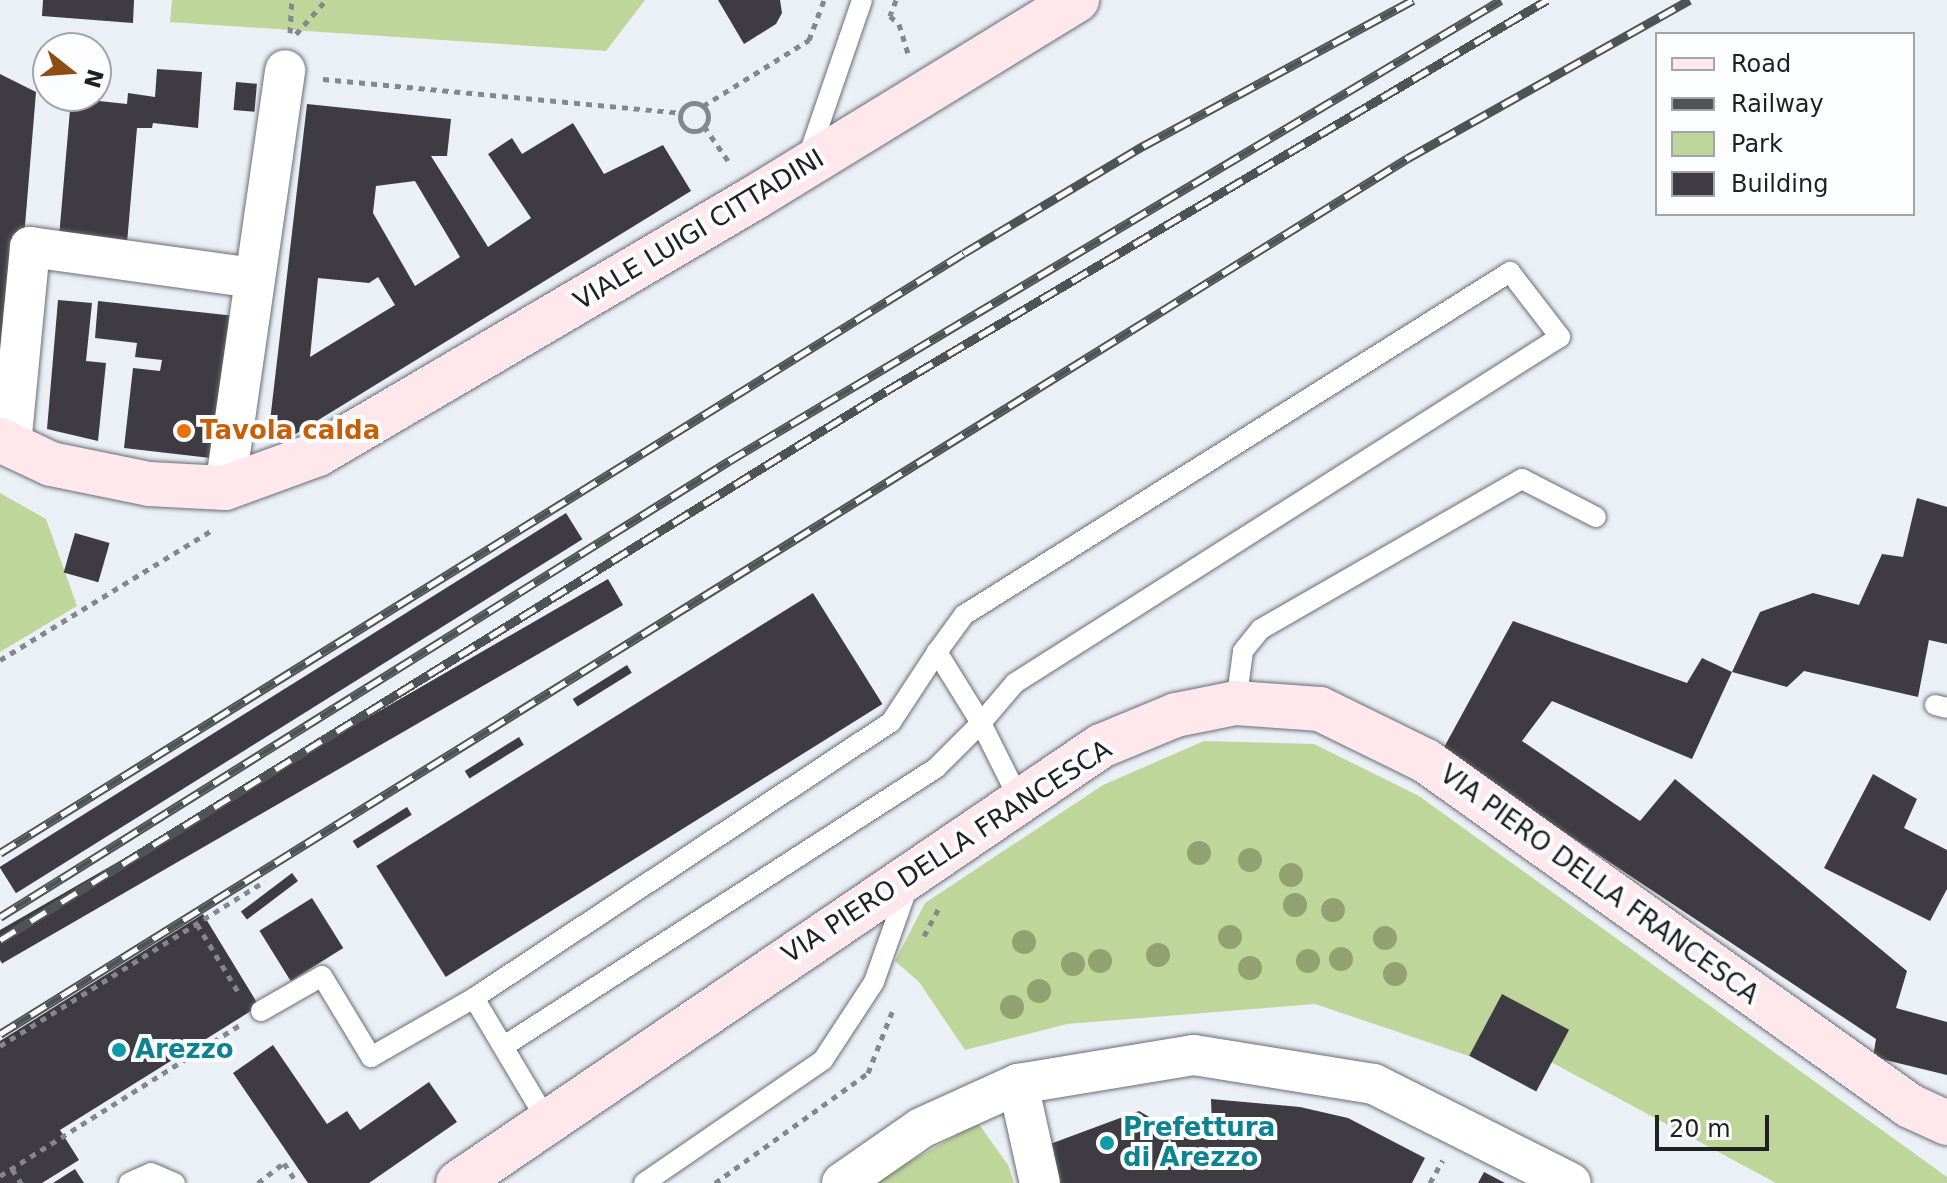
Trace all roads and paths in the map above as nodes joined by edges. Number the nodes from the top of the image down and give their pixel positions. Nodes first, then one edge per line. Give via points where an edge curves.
1 (326, 0) edge
2 (824, 0) edge
3 (862, 0) edge
4 (896, 0) edge
5 (1077, 0) edge
6 (890, 16) dead end
7 (295, 63) junction
8 (703, 106) junction
9 (681, 113) junction
10 (805, 168) junction
11 (254, 278) junction
12 (5, 442) edge
13 (220, 508) junction
14 (1596, 517) dead end
15 (937, 652) junction
16 (0, 660) edge
17 (1236, 703) junction
18 (981, 723) junction
19 (1019, 799) junction
20 (265, 881) dead end
21 (928, 887) junction
22 (197, 924) junction
23 (916, 951) dead end
24 (474, 998) junction
25 (895, 1005) dead end
26 (257, 1014) junction
27 (0, 1046) edge
28 (504, 1046) junction
29 (1018, 1084) junction
30 (548, 1122) junction
31 (1947, 1123) edge
32 (12, 1169) junction
33 (0, 1176) edge
34 (21, 1183) edge
35 (129, 1183) edge
36 (175, 1183) edge
37 (258, 1183) edge
38 (297, 1183) edge
39 (458, 1183) edge
40 (644, 1183) edge
41 (715, 1183) edge
42 (842, 1183) edge
43 (1040, 1183) edge
44 (1571, 1183) edge

1 - 7 path
2 - 8 path via 809,40
3 - 10 lane
4 - 6 path
5 - 10 main road, VIALE LUIGI CITTADINI
7 - 9 path
7 - 11 street
8 - 9 path via 690,103
8 - 9 path via 708,118 697,131 684,126
10 - 13 main road, VIALE LUIGI CITTADINI
11 - 12 street via 30,247
11 - 13 street
12 - 13 main road via 51,464
13 - 16 path
14 - 17 lane via 1522,479 1261,629 1243,651
15 - 18 lane
15 - 18 lane via 964,615 1510,272 1560,337 1015,683
15 - 24 lane via 891,722
17 - 19 main road, VIA PIERO DELLA FRANCESCA via 1176,715 1101,746
17 - 31 main road, VIA PIERO DELLA FRANCESCA via 1320,709 1426,761 1910,1106
18 - 19 lane
18 - 28 lane via 936,768
19 - 21 main road, VIA PIERO DELLA FRANCESCA
20 - 22 path
21 - 23 path
21 - 30 main road, VIA PIERO DELLA FRANCESCA
21 - 40 lane via 823,1060
22 - 26 path
22 - 27 path
24 - 26 lane via 371,1057 322,976
24 - 28 lane
25 - 41 path via 868,1073
26 - 32 path
28 - 30 lane
29 - 42 street via 921,1128
29 - 43 street
29 - 44 street via 1194,1055 1374,1084
30 - 39 main road, VIA PIERO DELLA FRANCESCA
32 - 33 path
32 - 34 path
35 - 36 lane via 151,1173
37 - 38 path via 284,1163

